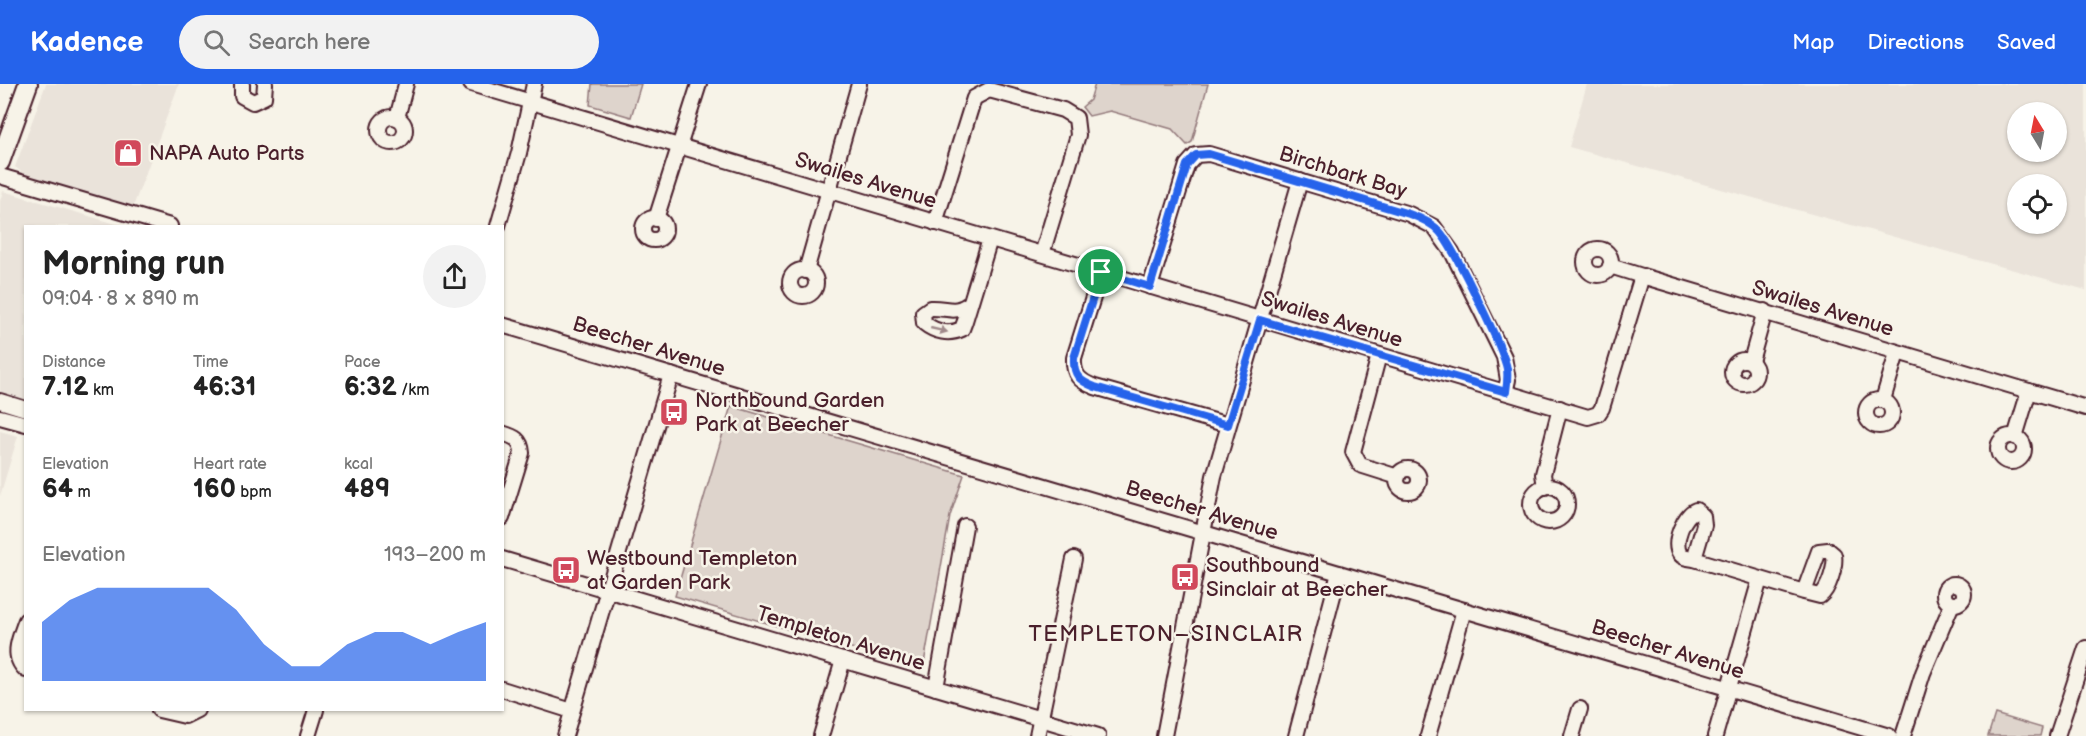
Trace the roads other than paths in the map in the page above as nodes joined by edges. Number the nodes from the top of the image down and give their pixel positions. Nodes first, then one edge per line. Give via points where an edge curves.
1 (28, 84) edge
2 (242, 84) edge
3 (265, 84) edge
4 (405, 84) edge
5 (471, 84) edge
6 (534, 84) edge
7 (699, 84) edge
8 (859, 84) edge
9 (532, 102) junction
10 (397, 118) dead end
11 (7, 123) edge
12 (680, 146) junction
13 (0, 162) edge
14 (0, 176) edge
15 (1300, 182) junction
16 (828, 191) junction
17 (656, 219) dead end
18 (935, 223) junction
19 (167, 225) edge
20 (498, 225) edge
21 (990, 239) junction
22 (1042, 254) junction
23 (1610, 266) dead end
24 (806, 271) dead end
25 (1101, 272) junction
26 (1642, 276) junction
27 (1150, 287) junction
28 (970, 303) dead end
29 (1765, 311) junction
30 (1260, 320) junction
31 (504, 326) edge
32 (1898, 353) junction
33 (1378, 355) junction
34 (1751, 361) dead end
35 (671, 375) junction
36 (2029, 391) junction
37 (1506, 392) junction
38 (1883, 400) dead end
39 (0, 401) edge
40 (24, 408) edge
41 (1560, 408) junction
42 (2086, 408) edge
43 (0, 417) edge
44 (24, 423) edge
45 (1228, 425) junction
46 (504, 434) edge
47 (2015, 437) dead end
48 (1398, 477) dead end
49 (1545, 487) dead end
50 (504, 512) edge
51 (965, 526) dead end
52 (1202, 532) junction
53 (1074, 559) dead end
54 (1694, 559) dead end
55 (504, 560) edge
56 (1339, 573) junction
57 (1760, 579) junction
58 (608, 591) junction
59 (1804, 592) dead end
60 (1952, 604) dead end
61 (1464, 610) junction
62 (24, 627) edge
63 (2086, 648) edge
64 (843, 660) junction
65 (24, 668) edge
66 (936, 688) junction
67 (1729, 689) junction
68 (504, 690) edge
69 (1580, 709) dead end
70 (163, 711) edge
71 (195, 711) edge
72 (316, 711) edge
73 (572, 711) junction
74 (1041, 719) junction
75 (308, 736) edge
76 (565, 736) edge
77 (821, 736) edge
78 (1037, 736) edge
79 (1098, 736) edge
80 (1164, 736) edge
81 (1296, 736) edge
82 (1428, 736) edge
83 (1572, 736) edge
84 (1715, 736) edge
85 (1889, 736) edge
86 (1903, 736) edge
87 (2056, 736) edge

1 - 11 main road
2 - 3 street via 242,96 253,102 264,97
4 - 10 street
5 - 9 street, Swailes Avenue
6 - 9 street
7 - 12 street
8 - 16 street
9 - 12 street, Swailes Avenue
9 - 20 street
11 - 13 main road
12 - 16 street, Swailes Avenue
12 - 17 street
14 - 19 street
15 - 27 street, Birchbark Bay via 1209,154 1196,155 1187,165
15 - 30 street
15 - 37 street, Birchbark Bay via 1420,218 1441,233 1504,357
16 - 18 street, Swailes Avenue
16 - 24 street
18 - 21 street, Swailes Avenue
18 - 22 street via 975,98 989,90 1063,110 1076,118 1077,135
21 - 22 street, Swailes Avenue
21 - 28 street
22 - 25 street, Swailes Avenue
23 - 26 street
25 - 27 street, Swailes Avenue
25 - 45 street via 1074,358 1077,378 1095,387
26 - 29 street, Swailes Avenue
26 - 41 street, Swailes Avenue via 1599,414 1588,417
27 - 30 street, Swailes Avenue
29 - 32 street, Swailes Avenue
29 - 34 street
30 - 33 street, Swailes Avenue
30 - 45 street
31 - 35 street, Beecher Avenue
32 - 36 street, Swailes Avenue
32 - 38 street
33 - 37 street, Swailes Avenue
33 - 48 street via 1353,452 1360,465
35 - 52 street, Beecher Avenue
35 - 58 street
36 - 42 street, Swailes Avenue
36 - 47 street
37 - 41 street, Swailes Avenue
39 - 40 street
41 - 49 street via 1543,474
43 - 44 street
45 - 52 street
46 - 50 street via 516,437 522,453
51 - 66 street
52 - 56 street, Beecher Avenue
52 - 80 street
53 - 74 street
54 - 57 street
55 - 58 street, Templeton Avenue
56 - 61 street, Beecher Avenue
56 - 81 street
57 - 59 street
57 - 67 street
58 - 64 street, Templeton Avenue
58 - 73 street
60 - 86 street via 1923,673
61 - 67 street, Beecher Avenue
61 - 82 street
62 - 65 street via 17,653
63 - 87 street
64 - 66 street, Templeton Avenue
64 - 77 street
66 - 74 street, Templeton Avenue
67 - 84 street
67 - 85 street, Beecher Avenue
68 - 73 street
69 - 83 street
70 - 71 street via 185,716
72 - 75 street
73 - 76 street
74 - 78 street
74 - 79 street, Templeton Avenue

